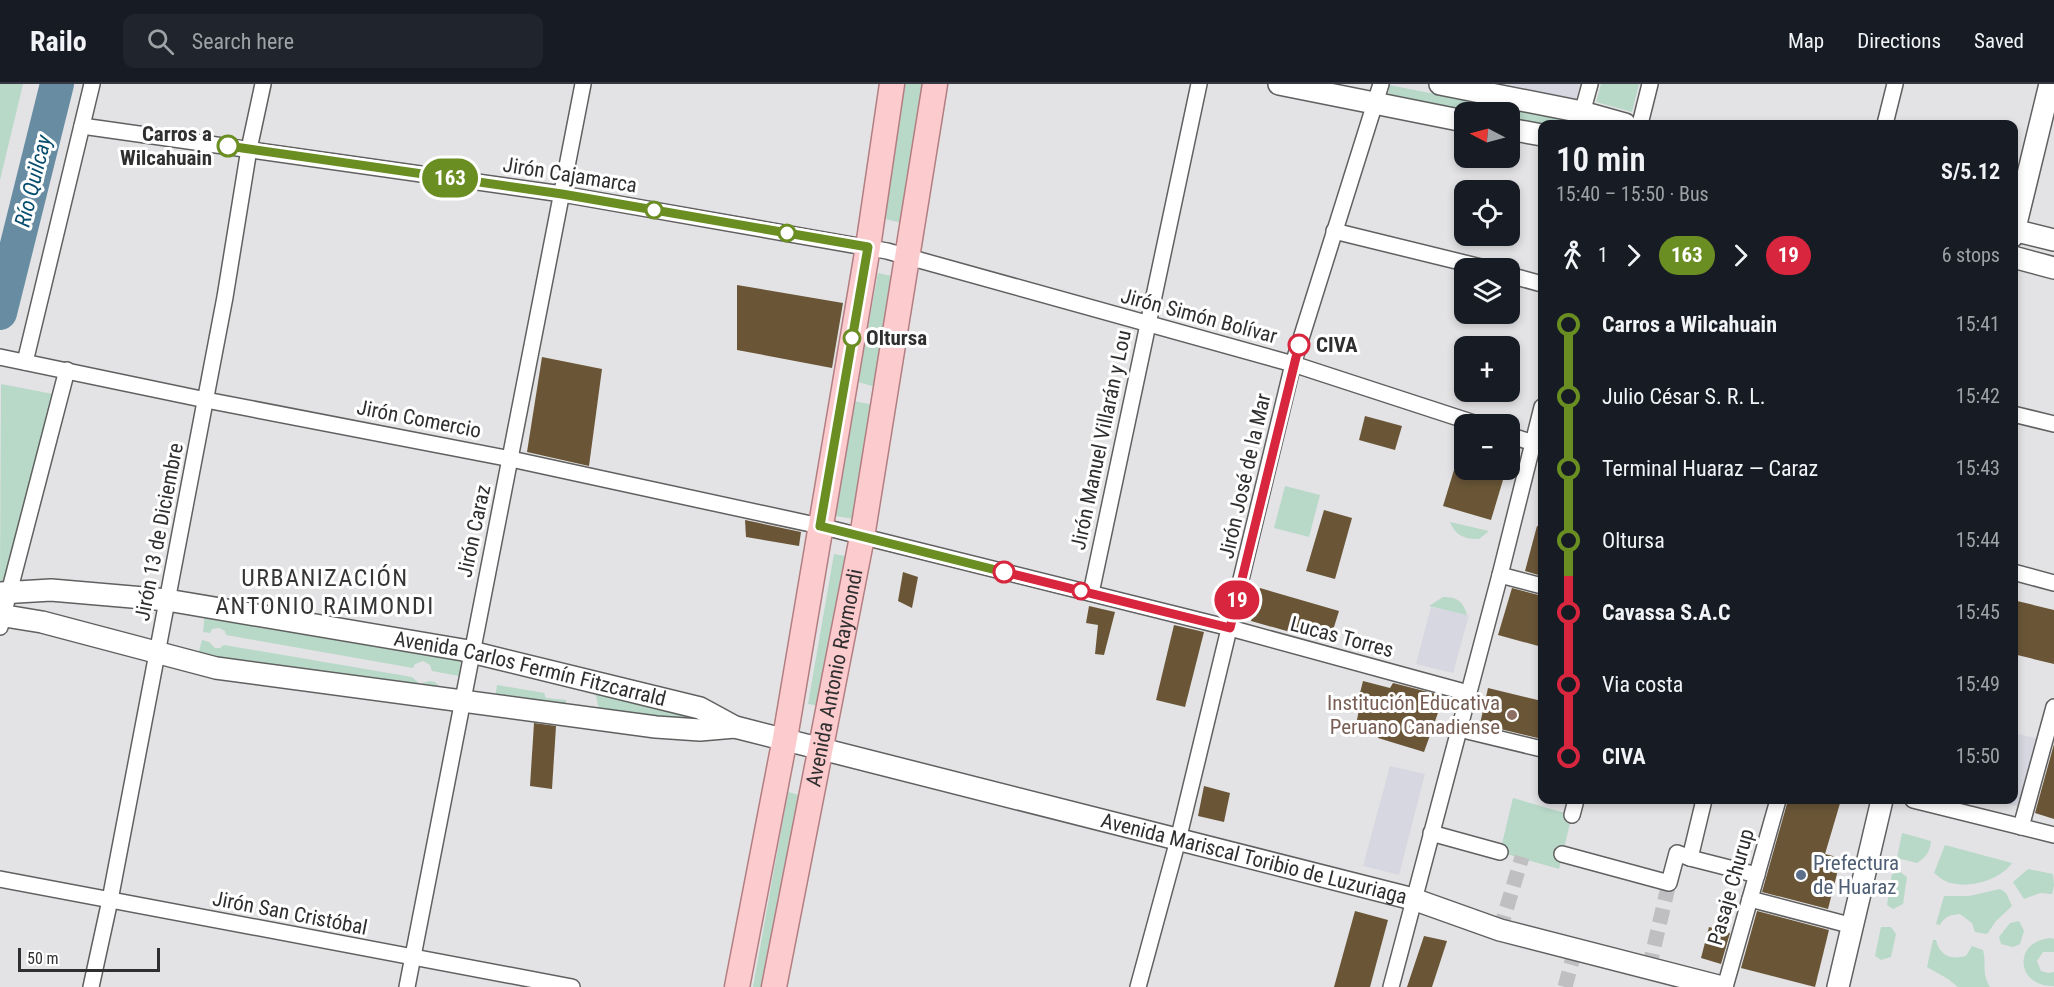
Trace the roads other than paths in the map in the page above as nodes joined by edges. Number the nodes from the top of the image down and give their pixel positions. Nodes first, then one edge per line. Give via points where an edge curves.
1 (93, 84) edge
2 (263, 84) edge
3 (583, 84) edge
4 (892, 84) edge
5 (936, 84) edge
6 (1199, 84) edge
7 (1279, 84) edge
8 (1381, 84) edge
9 (1440, 84) edge
10 (1590, 84) edge
11 (1650, 84) edge
12 (1895, 84) edge
13 (2050, 84) edge
14 (1376, 105) junction
15 (1581, 118) edge
16 (1454, 119) edge
17 (1641, 120) edge
18 (1886, 120) edge
19 (82, 126) junction
20 (1520, 131) edge
21 (1538, 134) edge
22 (249, 149) junction
23 (562, 194) junction
24 (2018, 212) edge
25 (1334, 231) junction
26 (2018, 233) edge
27 (2054, 240) edge
28 (868, 247) junction
29 (908, 256) junction
30 (2018, 258) edge
31 (1454, 260) edge
32 (2054, 268) edge
33 (1520, 278) edge
34 (1538, 283) edge
35 (1147, 324) junction
36 (5, 358) edge
37 (25, 362) junction
38 (1293, 364) junction
39 (68, 370) junction
40 (206, 400) junction
41 (2018, 415) edge
42 (1454, 416) edge
43 (2054, 424) edge
44 (1520, 438) edge
45 (1538, 444) edge
46 (511, 459) junction
47 (820, 526) junction
48 (862, 537) junction
49 (2018, 574) edge
50 (1500, 575) junction
51 (2054, 583) edge
52 (1538, 585) edge
53 (5, 592) edge
54 (1091, 593) junction
55 (167, 600) junction
56 (1, 619) edge
57 (1230, 628) junction
58 (471, 651) junction
59 (158, 652) junction
60 (1468, 693) junction
61 (462, 702) junction
62 (2054, 707) edge
63 (735, 727) junction
64 (1459, 729) junction
65 (785, 738) junction
66 (820, 748) junction
67 (1538, 748) edge
68 (1575, 804) edge
69 (1703, 804) edge
70 (1777, 804) edge
71 (1881, 804) edge
72 (1929, 804) edge
73 (1572, 815) dead end
74 (2021, 827) junction
75 (1431, 833) junction
76 (2054, 835) edge
77 (1178, 840) junction
78 (1500, 852) dead end
79 (1562, 854) dead end
80 (1690, 858) junction
81 (1757, 875) junction
82 (0, 879) edge
83 (1413, 899) junction
84 (1750, 899) junction
85 (110, 900) junction
86 (1852, 926) junction
87 (413, 957) junction
88 (91, 987) edge
89 (407, 987) edge
90 (572, 987) edge
91 (737, 987) edge
92 (774, 987) edge
93 (1138, 987) edge
94 (1391, 987) edge
95 (1723, 987) edge
96 (1838, 987) edge

1 - 19 street
2 - 22 street, Jirón 13 de Diciembre
3 - 23 street, Jirón Caraz
4 - 28 main road, Avenida Antonio Raymondi
5 - 29 main road, Avenida Antonio Raymondi
6 - 35 street, Jirón Manuel Villarán y Lou
7 - 14 main road
8 - 14 street, Jirón José de la Mar
9 - 15 main road
10 - 15 street
11 - 17 street
12 - 18 street
13 - 24 main road
14 - 16 main road
14 - 25 street, Jirón José de la Mar
19 - 22 street, Jirón Cajamarca
19 - 37 street
20 - 21 main road
22 - 23 street, Jirón Cajamarca
22 - 40 street, Jirón 13 de Diciembre
23 - 28 street, Jirón Cajamarca
23 - 46 street, Jirón Caraz
25 - 31 street
25 - 38 street, Jirón José de la Mar
26 - 27 main road
28 - 29 street, Jirón Cajamarca
28 - 47 main road, Avenida Antonio Raymondi
29 - 35 street, Jirón Simón Bolívar
29 - 48 main road, Avenida Antonio Raymondi
30 - 32 main road
33 - 34 street
35 - 38 street, Jirón Simón Bolívar
35 - 54 street, Jirón Manuel Villarán y Lou
36 - 37 street, Jirón Comercio
37 - 39 street, Jirón Comercio
38 - 42 street, Jirón Simón Bolívar
38 - 57 street, Jirón José de la Mar
39 - 40 street, Jirón Comercio
39 - 53 street
40 - 46 street, Jirón Comercio
40 - 55 street, Jirón 13 de Diciembre
41 - 43 street
44 - 45 street
45 - 50 street
46 - 47 street, Jirón Comercio
46 - 58 street, Jirón Caraz
47 - 48 street, Lucas Torres
47 - 65 main road, Avenida Antonio Raymondi
48 - 54 street, Lucas Torres
48 - 66 main road, Avenida Antonio Raymondi
49 - 51 street
50 - 52 street
50 - 60 street
53 - 55 main road, Avenida Carlos Fermín Fitzcarrald via 51,590
53 - 56 street
54 - 57 street, Lucas Torres
55 - 58 main road, Avenida Carlos Fermín Fitzcarrald
55 - 59 street, Jirón 13 de Diciembre
56 - 59 main road, Avenida Carlos Fermín Fitzcarrald via 42,622
57 - 60 street, Lucas Torres
57 - 77 street, Jirón José de la Mar
58 - 61 street, Jirón Caraz
58 - 63 main road, Avenida Carlos Fermín Fitzcarrald via 700,708
59 - 61 main road, Avenida Carlos Fermín Fitzcarrald via 216,668
59 - 85 street, Jirón 13 de Diciembre
60 - 64 street
61 - 63 main road, Avenida Carlos Fermín Fitzcarrald via 656,727
61 - 87 street, Jirón Caraz
62 - 74 street
63 - 65 main road, Avenida Carlos Fermín Fitzcarrald
64 - 67 street
64 - 75 street
65 - 66 main road, Avenida Mariscal Toribio de Luzuriaga
65 - 91 main road, Avenida Antonio Raymondi
66 - 77 main road, Avenida Mariscal Toribio de Luzuriaga
66 - 92 main road, Avenida Antonio Raymondi
68 - 73 street
69 - 80 street
70 - 81 street, Pasaje Churup
71 - 86 main road
72 - 74 street
74 - 76 street
75 - 78 street
75 - 83 street
77 - 83 main road, Avenida Mariscal Toribio de Luzuriaga
77 - 93 street, Jirón José de la Mar
79 - 80 street via 1669,883 1677,853
80 - 81 street
81 - 84 street, Pasaje Churup
82 - 85 street, Jirón San Cristóbal
83 - 94 street
83 - 95 main road, Avenida Mariscal Toribio de Luzuriaga via 1500,930
84 - 86 street
84 - 95 street, Pasaje Churup
85 - 87 street, Jirón San Cristóbal
85 - 88 street, Jirón 13 de Diciembre
86 - 96 main road
87 - 89 street, Jirón Caraz
87 - 90 street, Jirón San Cristóbal

